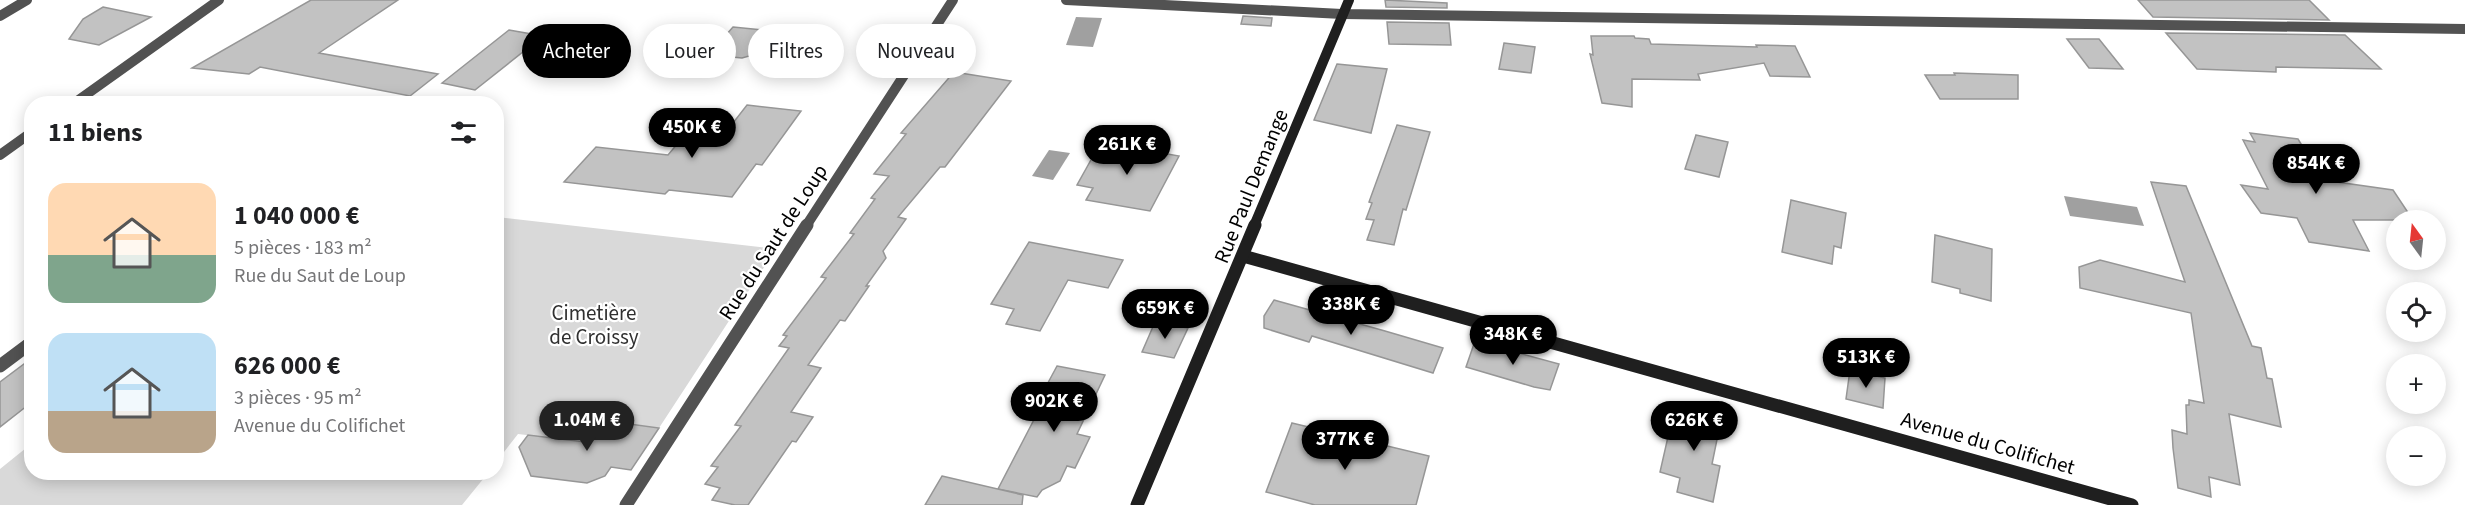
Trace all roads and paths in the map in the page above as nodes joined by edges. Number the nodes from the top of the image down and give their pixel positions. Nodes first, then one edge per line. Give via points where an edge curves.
1 (27, 0) edge
2 (219, 0) edge
3 (953, 0) edge
4 (1066, 0) edge
5 (1349, 0) edge
6 (1342, 14) junction
7 (0, 16) edge
8 (2465, 29) edge
9 (83, 96) edge
10 (24, 138) edge
11 (0, 155) edge
12 (1243, 256) junction
13 (24, 348) edge
14 (0, 366) edge
15 (626, 505) edge
16 (1137, 505) edge
17 (2132, 505) edge

1 - 7 street
2 - 9 street
3 - 15 street, Rue du Saut de Loup
4 - 6 street
5 - 6 main road, Rue Paul Demange
6 - 8 street
6 - 12 main road, Rue Paul Demange
10 - 11 street
12 - 16 main road, Rue Paul Demange
12 - 17 main road, Avenue du Colifichet
13 - 14 street

